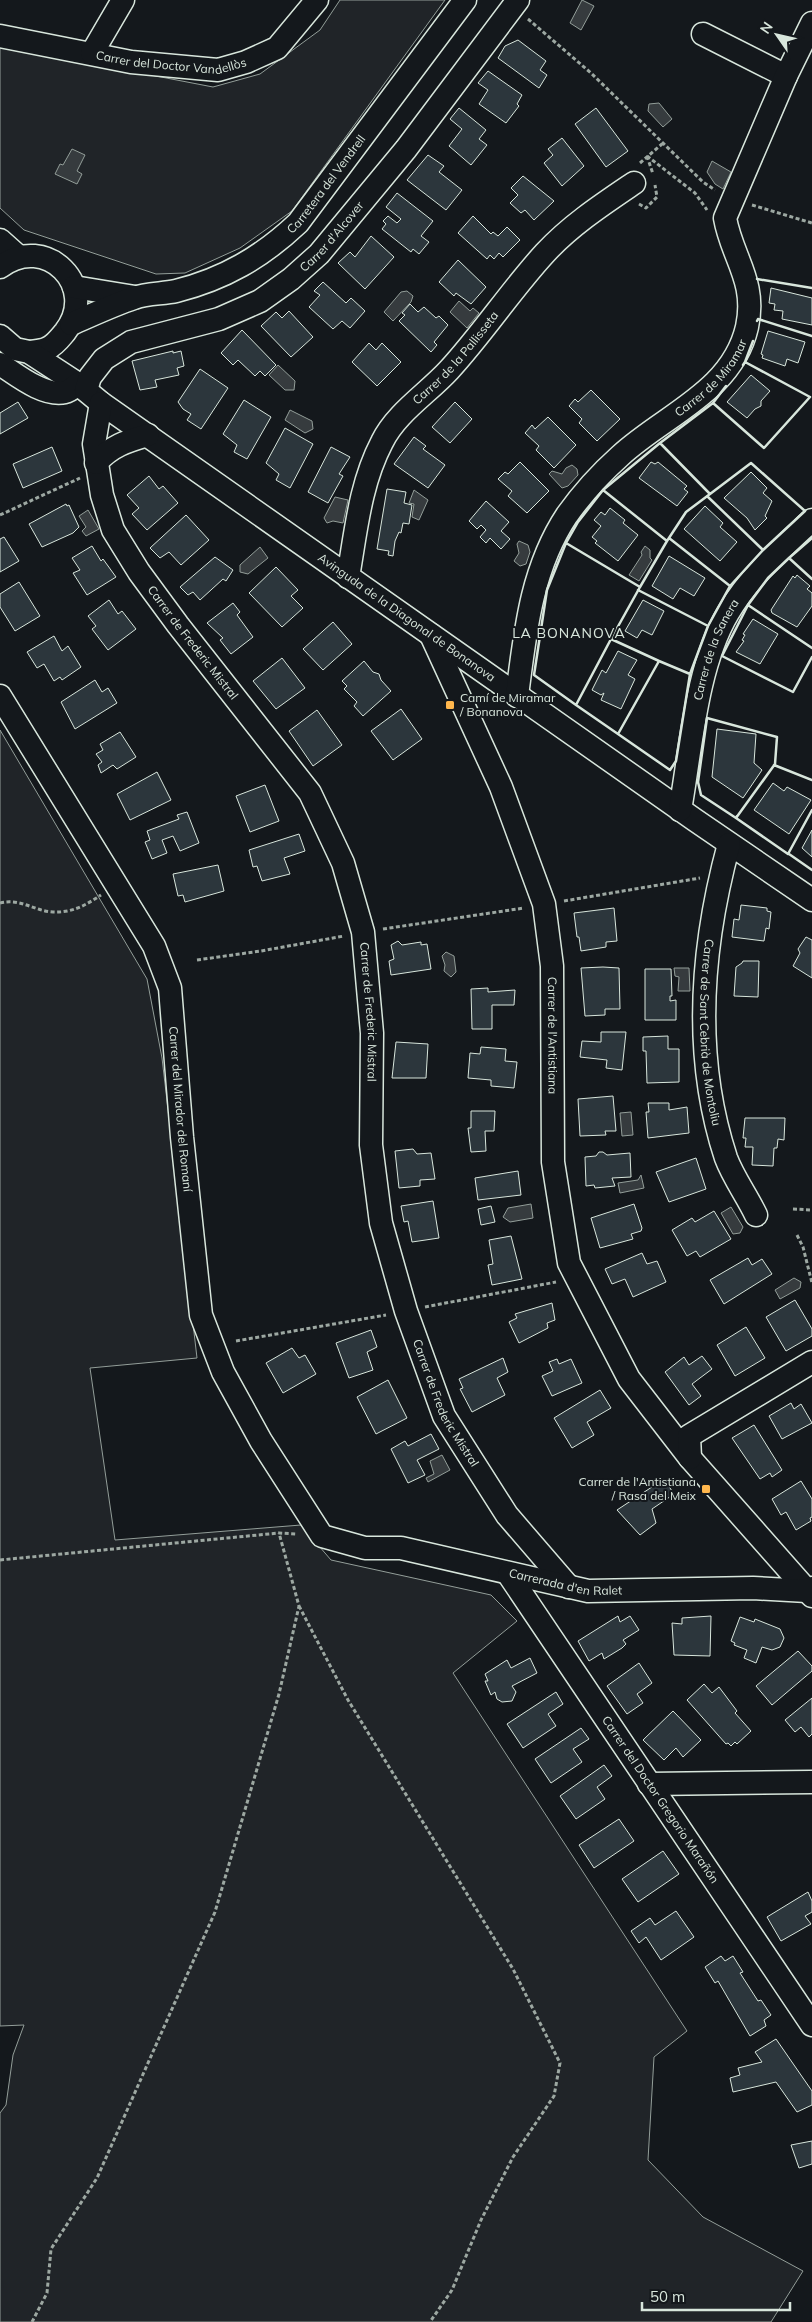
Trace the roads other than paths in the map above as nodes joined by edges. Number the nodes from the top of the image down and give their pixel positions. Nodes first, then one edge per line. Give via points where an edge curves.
1 (123, 0) edge
2 (317, 0) edge
3 (465, 0) edge
4 (517, 1) edge
5 (812, 24) edge
6 (703, 34) dead end
7 (0, 36) edge
8 (92, 53) junction
9 (786, 76) junction
10 (634, 183) dead end
11 (0, 240) edge
12 (10, 262) edge
13 (74, 287) junction
14 (136, 297) junction
15 (67, 329) junction
16 (0, 336) edge
17 (29, 352) junction
18 (0, 364) edge
19 (88, 392) junction
20 (148, 435) junction
21 (92, 469) junction
22 (812, 520) edge
23 (348, 577) junction
24 (431, 636) junction
25 (0, 696) edge
26 (517, 696) junction
27 (680, 810) junction
28 (729, 844) junction
29 (812, 900) edge
30 (756, 1215) dead end
31 (812, 1362) edge
32 (667, 1430) junction
33 (689, 1436) junction
34 (690, 1458) junction
35 (322, 1536) joint
36 (509, 1575) junction
37 (569, 1587) junction
38 (810, 1592) edge
39 (812, 1782) edge
40 (649, 1784) junction
41 (802, 1994) edge
42 (812, 2025) edge

1 - 8 street
2 - 8 street, Carrer del Doctor Vandellòs via 277,48 218,70 131,62
3 - 14 street, Carretera del Vendrell via 298,223 277,243 253,260 199,285
4 - 19 street, Carrer d'Alcover via 406,149 312,261 260,301 219,319 131,342 104,359 90,377
5 - 9 street, Carrer de Miramar
6 - 9 street
7 - 8 street, Carrer del Doctor Vandellòs
9 - 26 street, Carrer de Miramar via 725,218 748,283 747,326 741,343 733,361 709,389 621,455 568,515 550,544 528,614
10 - 23 street, Carrer de la Pallisseta via 578,222 545,252 471,346 383,439 363,487
11 - 12 street
12 - 13 street via 33,256 46,258 68,275
13 - 14 street, Carretera del Vendrell
13 - 15 street via 75,312
14 - 15 street, Carretera del Vendrell
15 - 17 street, Carretera del Vendrell via 47,349
15 - 19 street via 69,361
16 - 17 street, Avinguda de la Diagonal de Bonanova via 15,349
17 - 19 street, Avinguda de la Diagonal de Bonanova
18 - 19 street via 54,393
19 - 20 street, Avinguda de la Diagonal de Bonanova
19 - 21 street, Carrer de Frederic Mistral via 94,444
20 - 21 street via 106,451
20 - 23 street, Avinguda de la Diagonal de Bonanova
21 - 37 street, Carrer de Frederic Mistral via 113,530 139,572 310,793 343,863 363,932 372,1033 371,1145 381,1223 406,1311 444,1416 507,1515
22 - 27 street, Carrer de la Sanera via 761,568 728,613 713,644 702,681
23 - 24 street, Avinguda de la Diagonal de Bonanova
24 - 26 street, Avinguda de la Diagonal de Bonanova
24 - 32 street, Carrer de l'Antistiana via 501,787 544,904 552,966 553,1162 569,1263 629,1379
25 - 35 street, Carrer del Mirador del Romaní via 154,946 170,988 201,1315 223,1372 261,1440
26 - 27 street, Avinguda de la Diagonal de Bonanova
27 - 28 street, Avinguda de la Diagonal de Bonanova
28 - 29 street, Avinguda de la Diagonal de Bonanova
28 - 30 street, Carrer de Sant Cebrià de Montoliu via 706,960 703,1025 711,1100 727,1159
31 - 33 street
32 - 33 street
32 - 34 street, Carrer de l'Antistiana
33 - 34 street
34 - 38 street, Carrer de l'Antistiana
35 - 36 street, Carrerada d'en Ralet via 365,1548 401,1548
36 - 37 street, Carrerada d'en Ralet
36 - 40 street, Carrer del Doctor Gregorio Marañón
37 - 38 street, Carrerada d'en Ralet via 588,1591 752,1588
39 - 40 street
40 - 41 street, Carrer del Doctor Gregorio Marañón
41 - 42 street, Carrer del Doctor Gregorio Marañón

